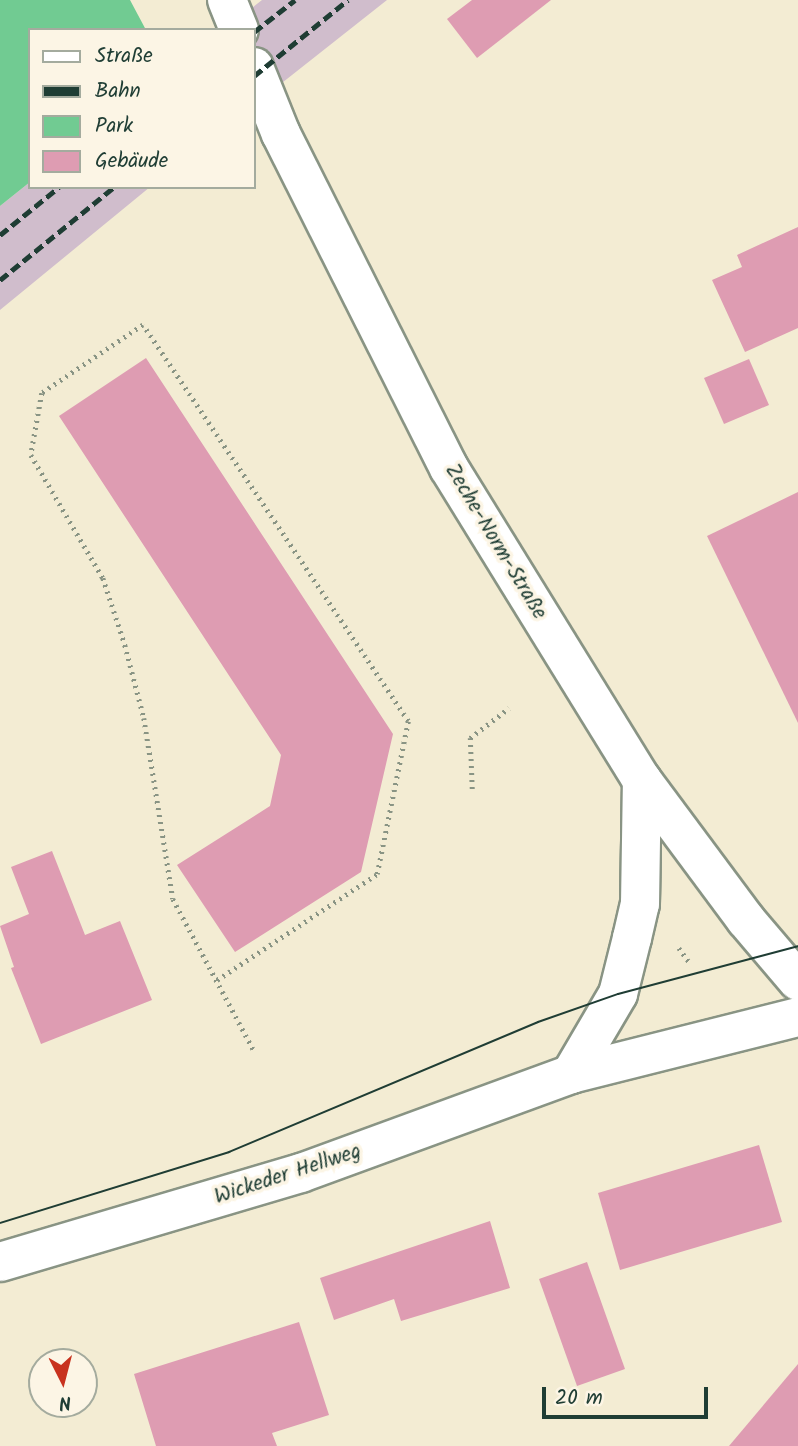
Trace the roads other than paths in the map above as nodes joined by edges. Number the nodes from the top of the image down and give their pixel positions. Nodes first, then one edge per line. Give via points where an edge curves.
1 (227, 0) edge
2 (238, 28) edge
3 (256, 72) edge
4 (642, 780) junction
5 (798, 981) edge
6 (798, 1017) edge
7 (571, 1074) junction
8 (0, 1262) edge

1 - 2 street
3 - 4 street, Zeche-Norm-Straße via 281,134 449,468
4 - 5 street, Zeche-Norm-Straße
4 - 7 street via 640,904 632,938 618,994
6 - 7 street, Wickeder Hellweg
7 - 8 street, Wickeder Hellweg via 301,1173

